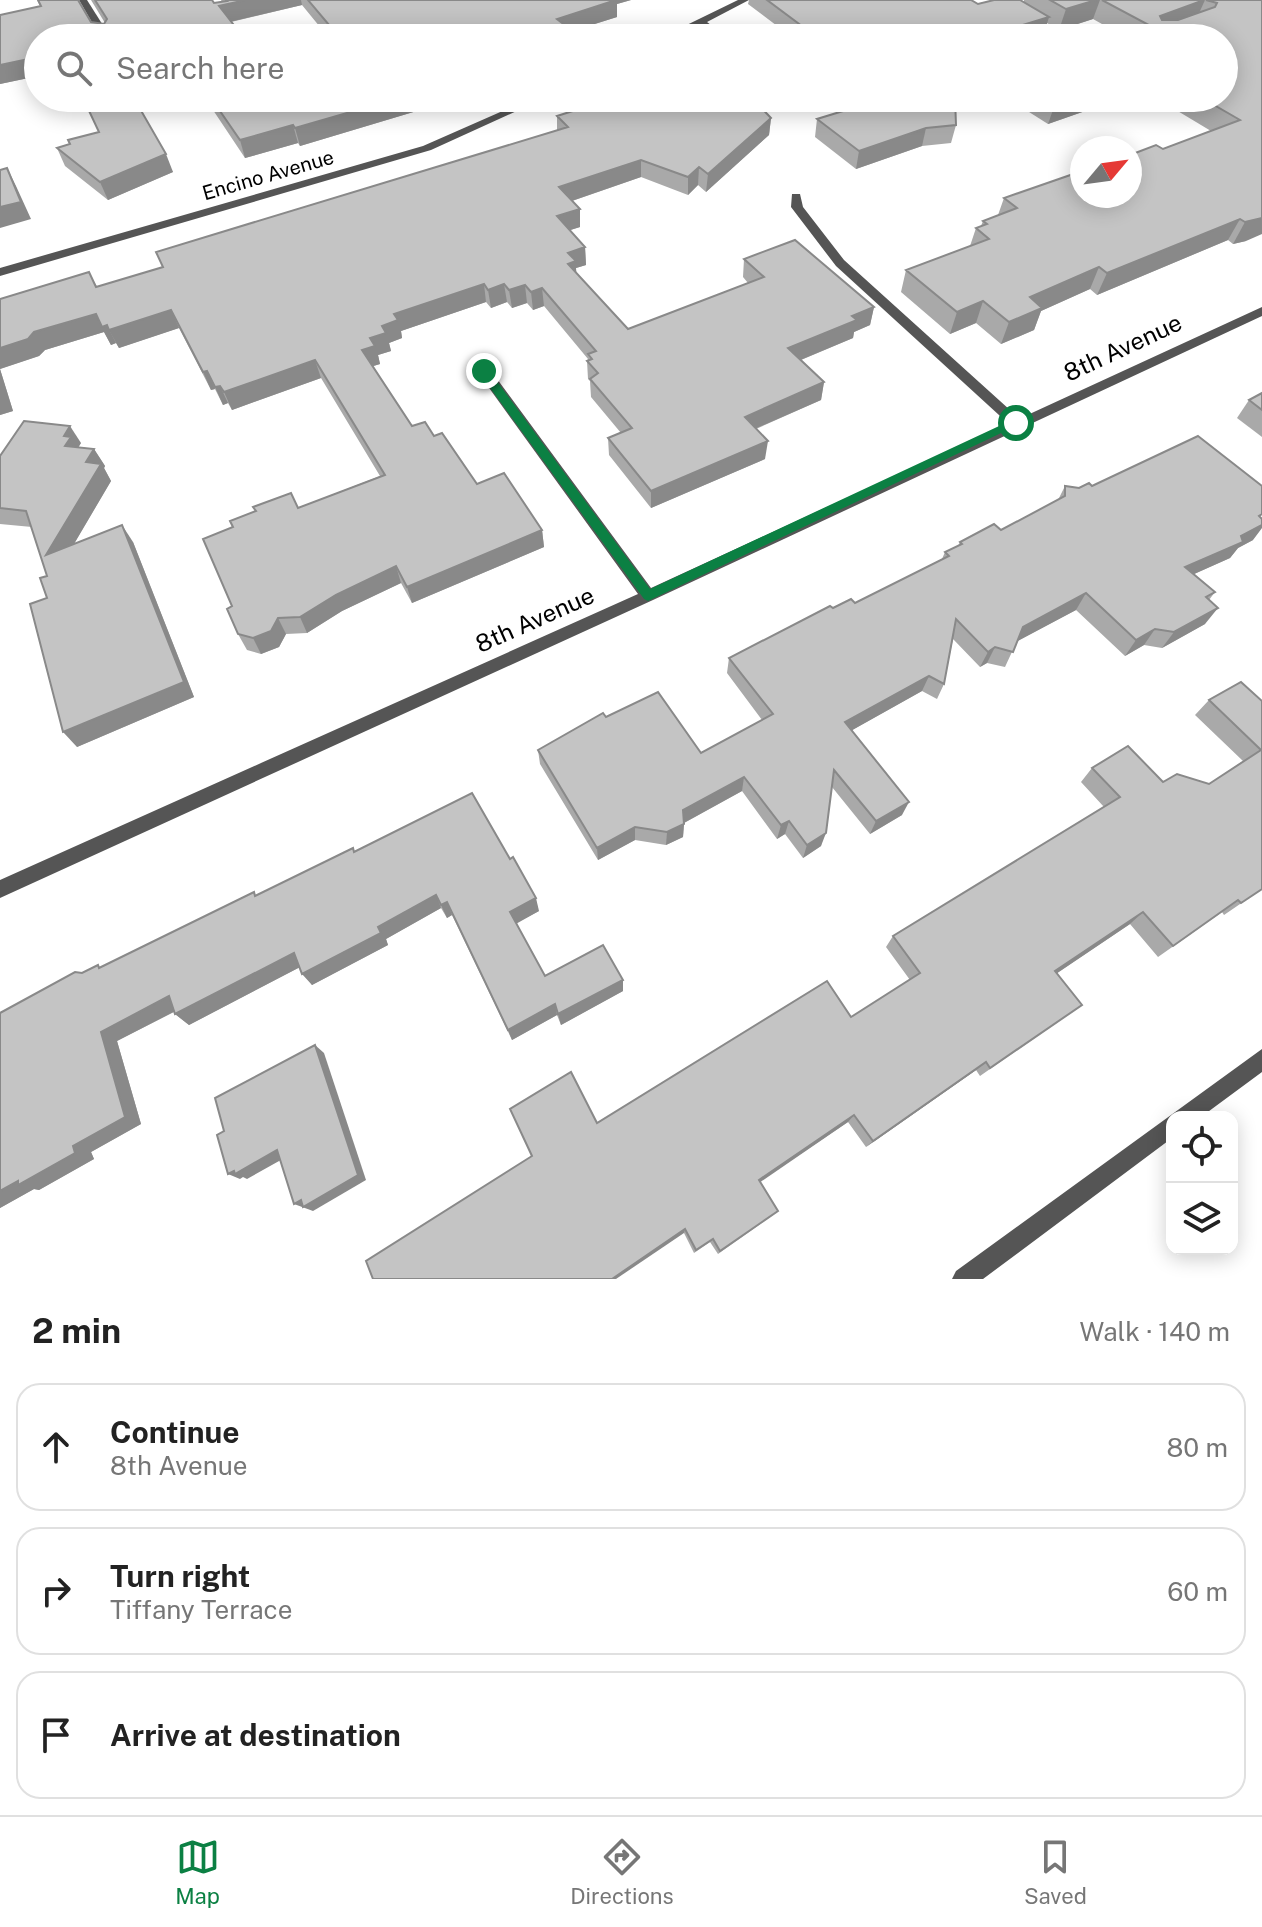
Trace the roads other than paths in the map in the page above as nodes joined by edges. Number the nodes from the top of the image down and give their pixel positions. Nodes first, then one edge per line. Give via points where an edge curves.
1 (83, 0) edge
2 (745, 0) edge
3 (998, 0) edge
4 (700, 21) junction
5 (98, 24) edge
6 (694, 24) edge
7 (704, 24) edge
8 (1038, 24) edge
9 (508, 112) edge
10 (796, 196) dead end
11 (0, 272) edge
12 (1262, 311) edge
13 (484, 371) dead end
14 (1016, 423) junction
15 (648, 596) junction
16 (0, 889) edge
17 (1262, 1059) edge
18 (1191, 1111) edge
19 (1166, 1129) edge
20 (964, 1279) edge

1 - 5 street
2 - 4 street
3 - 8 street
4 - 6 street
4 - 7 street
9 - 11 street, Encino Avenue via 427,148
10 - 14 street via 797,207 840,263
12 - 14 street, 8th Avenue
13 - 15 street
14 - 15 street, 8th Avenue
15 - 16 street, 8th Avenue
17 - 18 street
19 - 20 street

